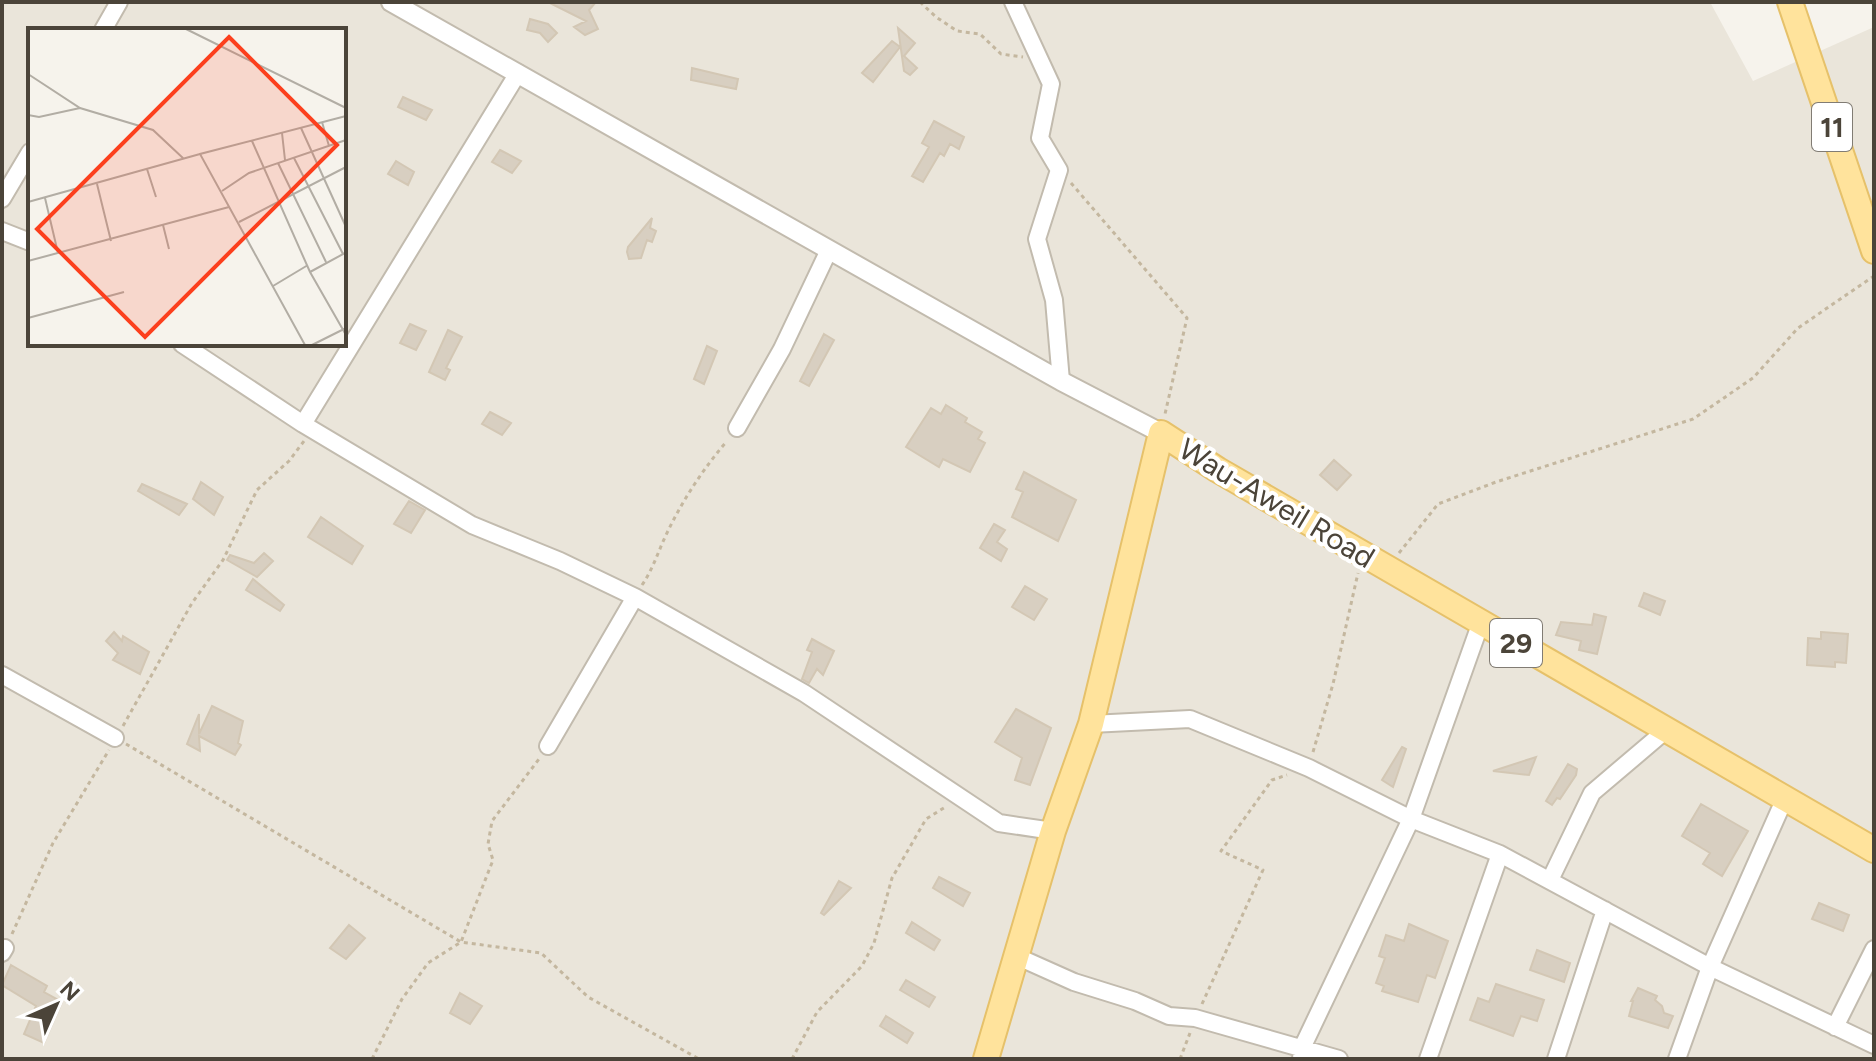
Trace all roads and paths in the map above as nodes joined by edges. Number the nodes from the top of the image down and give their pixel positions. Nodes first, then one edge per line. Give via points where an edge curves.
1 (119, 2) edge
2 (391, 2) edge
3 (920, 2) edge
4 (1013, 2) edge
5 (1790, 2) edge
6 (104, 28) edge
7 (1039, 57) junction
8 (518, 73) junction
9 (28, 155) edge
10 (1059, 170) junction
11 (2, 199) edge
12 (2, 231) edge
13 (28, 241) edge
14 (829, 250) junction
15 (1874, 251) edge
16 (1874, 276) edge
17 (185, 346) edge
18 (1061, 381) junction
19 (303, 424) junction
20 (737, 428) joint
21 (1161, 433) junction
22 (1363, 554) junction
23 (1387, 568) junction
24 (635, 597) junction
25 (1481, 622) junction
26 (2, 675) edge
27 (1091, 724) junction
28 (1665, 731) junction
29 (115, 738) junction
30 (548, 746) joint
31 (1309, 768) junction
32 (1785, 798) junction
33 (967, 801) junction
34 (1411, 819) junction
35 (1053, 831) junction
36 (1874, 850) edge
37 (1500, 854) junction
38 (1550, 880) junction
39 (1605, 910) junction
40 (461, 942) junction
41 (1874, 949) edge
42 (4, 950) edge
43 (1018, 957) junction
44 (1710, 967) junction
45 (1195, 1018) junction
46 (1835, 1027) junction
47 (1874, 1045) edge
48 (1302, 1054) edge
49 (372, 1059) edge
50 (699, 1059) edge
51 (792, 1059) edge
52 (986, 1059) edge
53 (1180, 1059) edge
54 (1339, 1059) edge
55 (1428, 1059) edge
56 (1556, 1059) edge
57 (1677, 1059) edge

1 - 6 street
2 - 8 street
3 - 7 path via 957,31 980,34 1001,54
4 - 7 street
5 - 15 main road, 11
7 - 10 street via 1051,84 1040,138
8 - 14 street
8 - 19 street
9 - 11 street
10 - 18 street via 1037,239 1054,300
10 - 21 path via 1187,318
12 - 13 street
14 - 18 street
14 - 20 street
16 - 23 path via 1798,328 1753,378 1693,419 1438,504
17 - 19 street
18 - 21 street
19 - 24 street via 472,525
19 - 29 path via 304,441 257,490 223,560 192,603
20 - 24 path via 706,466
21 - 22 main road, Wau-Aweil Road / 29
21 - 27 main road, Wau-Aweil Road
22 - 23 main road, Wau-Aweil Road / 29
22 - 31 path
23 - 25 main road, Wau-Aweil Road / 29
24 - 30 street
24 - 33 street via 804,693
25 - 28 main road, Wau-Aweil Road / 29
25 - 34 street
26 - 29 street
27 - 31 street via 1190,719
27 - 35 main road, Wau-Aweil Road
28 - 32 main road, Wau-Aweil Road / 29
28 - 38 street via 1592,793
29 - 40 path
29 - 42 path via 53,843
30 - 40 path via 492,821 488,844 493,860
31 - 34 street
31 - 45 path via 1272,780 1221,851 1263,870
32 - 36 main road, Wau-Aweil Road / 29
32 - 44 street
33 - 35 street via 999,823
33 - 51 path via 926,819 892,878 862,966 817,1012
34 - 37 street
34 - 48 street
35 - 43 main road, Wau-Aweil Road
37 - 38 street
37 - 55 street
38 - 39 street
39 - 44 street
39 - 56 street
40 - 49 path via 428,963 402,999
40 - 50 path via 541,953 588,997
41 - 46 street
43 - 45 street via 1169,1016
43 - 52 main road, Wau-Aweil Road
44 - 46 street
44 - 57 street
45 - 48 street
45 - 53 path
46 - 47 street
48 - 54 street

